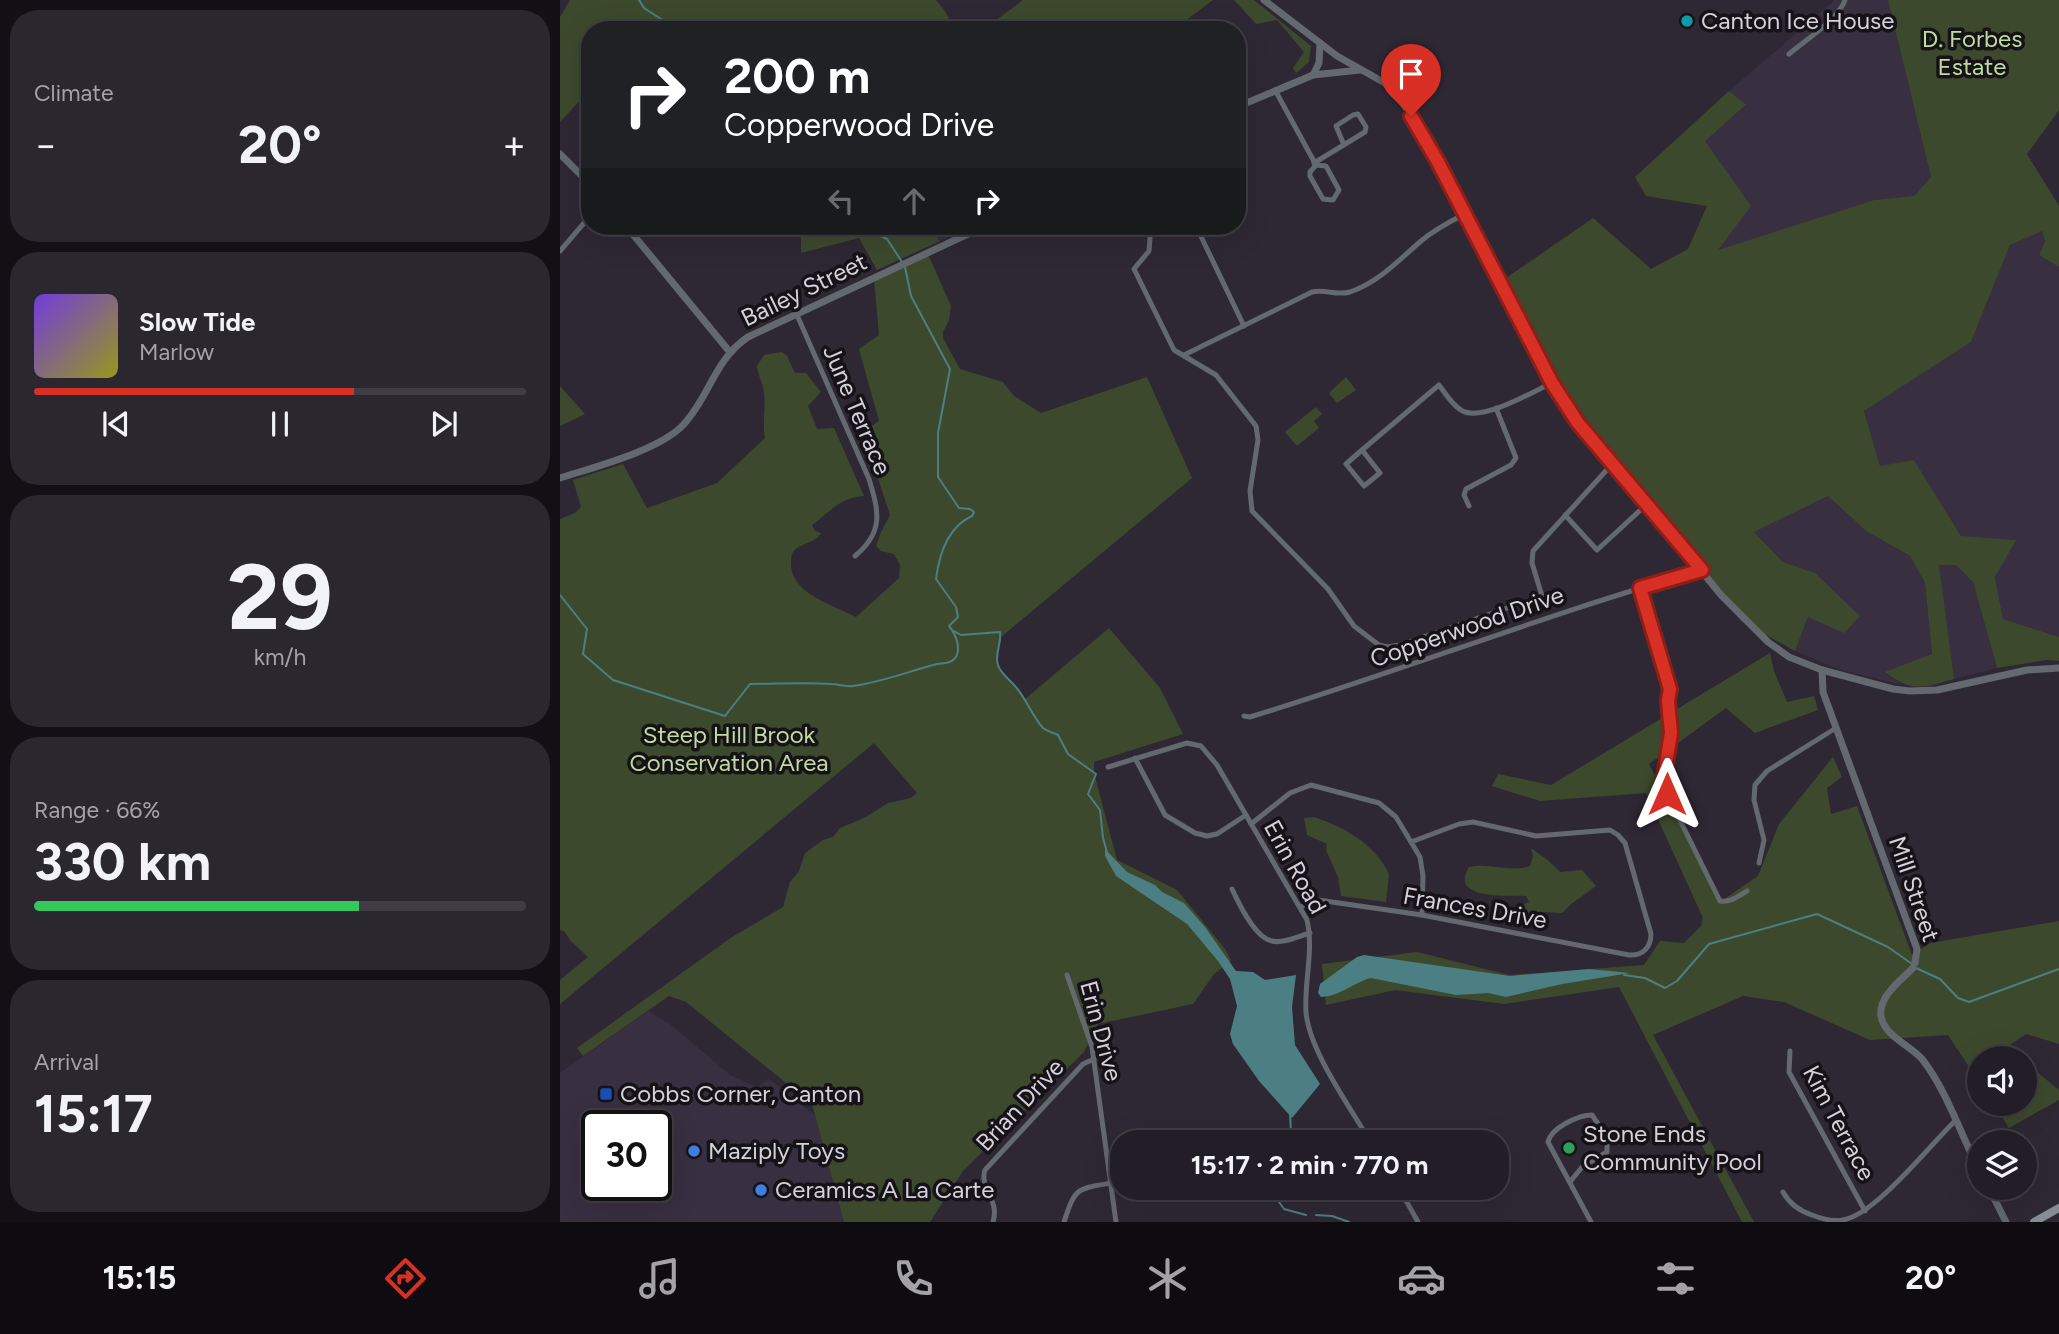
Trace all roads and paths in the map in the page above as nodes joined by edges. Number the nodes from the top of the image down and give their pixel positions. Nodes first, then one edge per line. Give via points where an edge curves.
1 (1264, 0) edge
2 (1845, 0) edge
3 (1320, 43) junction
4 (1789, 54) dead end
5 (1361, 70) junction
6 (1313, 75) junction
7 (1275, 90) junction
8 (1246, 103) edge
9 (1344, 145) junction
10 (560, 154) edge
11 (1315, 164) junction
12 (581, 175) edge
13 (1463, 215) junction
14 (581, 226) edge
15 (634, 235) edge
16 (965, 235) edge
17 (1151, 235) edge
18 (1200, 235) edge
19 (560, 251) edge
20 (797, 315) junction
21 (1244, 326) junction
22 (729, 351) junction
23 (1184, 355) junction
24 (1552, 383) junction
25 (1496, 408) junction
26 (1362, 450) junction
27 (1613, 463) junction
28 (560, 478) edge
29 (1647, 504) junction
30 (1469, 506) dead end
31 (1565, 515) junction
32 (855, 556) dead end
33 (1702, 570) junction
34 (1640, 588) junction
35 (2059, 668) edge
36 (1822, 670) junction
37 (1244, 716) dead end
38 (1836, 728) junction
39 (1135, 758) junction
40 (1108, 767) dead end
41 (1246, 815) junction
42 (1251, 824) junction
43 (1412, 842) junction
44 (1759, 863) dead end
45 (1232, 890) dead end
46 (1747, 891) dead end
47 (1301, 907) junction
48 (1422, 915) junction
49 (1310, 933) junction
50 (1068, 975) dead end
51 (1790, 1051) dead end
52 (1094, 1059) junction
53 (1955, 1121) junction
54 (1363, 1130) edge
55 (1967, 1146) edge
56 (1109, 1169) joint
57 (1110, 1176) edge
58 (1570, 1182) junction
59 (1110, 1183) edge
60 (1783, 1192) dead end
61 (1113, 1200) edge
62 (1406, 1200) edge
63 (1995, 1200) edge
64 (2059, 1208) edge
65 (1865, 1211) junction
66 (993, 1222) edge
67 (1064, 1222) edge
68 (1116, 1222) edge
69 (1419, 1222) edge
70 (1591, 1222) edge
71 (2006, 1222) edge
72 (2034, 1222) edge

1 - 3 street
2 - 4 street via 1827,23
3 - 5 street
3 - 6 street
5 - 6 street
5 - 13 street via 1385,83 1401,100
6 - 7 street
7 - 8 street
7 - 11 street
9 - 9 street via 1366,131 1358,114 1336,126
9 - 11 street
10 - 12 street
11 - 11 street via 1326,166 1339,190 1333,200 1323,199 1310,176
13 - 21 street via 1428,236 1368,284 1339,294 1312,292
13 - 24 street
14 - 19 street
15 - 22 street
16 - 20 street, Bailey Street
17 - 23 street via 1149,251 1135,269 1172,348
18 - 21 street
20 - 22 street, Bailey Street
20 - 32 street, June Terrace via 874,495 874,537
21 - 23 street
22 - 28 street, Bailey Street via 691,416 668,438
23 - 31 street via 1219,378 1256,426 1252,511 1328,589 1354,626 1379,645 1399,645 1542,596 1531,556
24 - 25 street
24 - 27 street via 1578,423
25 - 26 street via 1465,413 1438,385
25 - 30 street via 1516,458 1466,489
26 - 26 street via 1346,464 1364,486 1380,473
27 - 29 street
27 - 31 street
29 - 31 street via 1597,550
29 - 33 street
33 - 34 street, Copperwood Drive
33 - 36 street via 1768,642
34 - 37 street, Copperwood Drive via 1358,683
34 - 46 street via 1670,689 1671,733 1664,776 1667,794 1720,901
35 - 36 street via 1910,691
36 - 38 street, Mill Street via 1823,692
38 - 44 street via 1767,771 1755,785 1764,840
38 - 53 street, Mill Street via 1917,949 1914,965 1887,997 1881,1017 1920,1057
39 - 40 street, Erin Road
39 - 41 street, Erin Road via 1182,744 1201,746
39 - 41 street via 1165,815 1195,833 1217,834
41 - 42 street, Erin Road
42 - 43 street via 1290,793 1314,785 1383,805
42 - 47 street, Erin Road
43 - 48 street via 1422,868
43 - 48 street, Frances Drive via 1473,822 1536,836 1610,830 1624,840 1651,938 1643,952 1629,955
45 - 49 street via 1240,908 1266,939 1279,942
47 - 48 street, Frances Drive via 1318,900
47 - 49 street, Erin Road
49 - 54 street, Erin Road via 1308,1028
50 - 52 street, Erin Drive
51 - 65 street, Kim Terrace via 1789,1072
52 - 56 street, Erin Drive
52 - 66 street, Brian Drive via 1083,1064 985,1170 983,1180 996,1210
53 - 55 street, Mill Street
53 - 65 street
56 - 57 street, Erin Drive
58 - 58 street via 1582,1167 1607,1152 1607,1138 1592,1115 1552,1132 1548,1139
58 - 70 street
59 - 67 street via 1077,1192
60 - 65 street via 1789,1202 1820,1219 1844,1220
61 - 68 street, Erin Drive
62 - 69 street
63 - 71 street
64 - 72 main road

